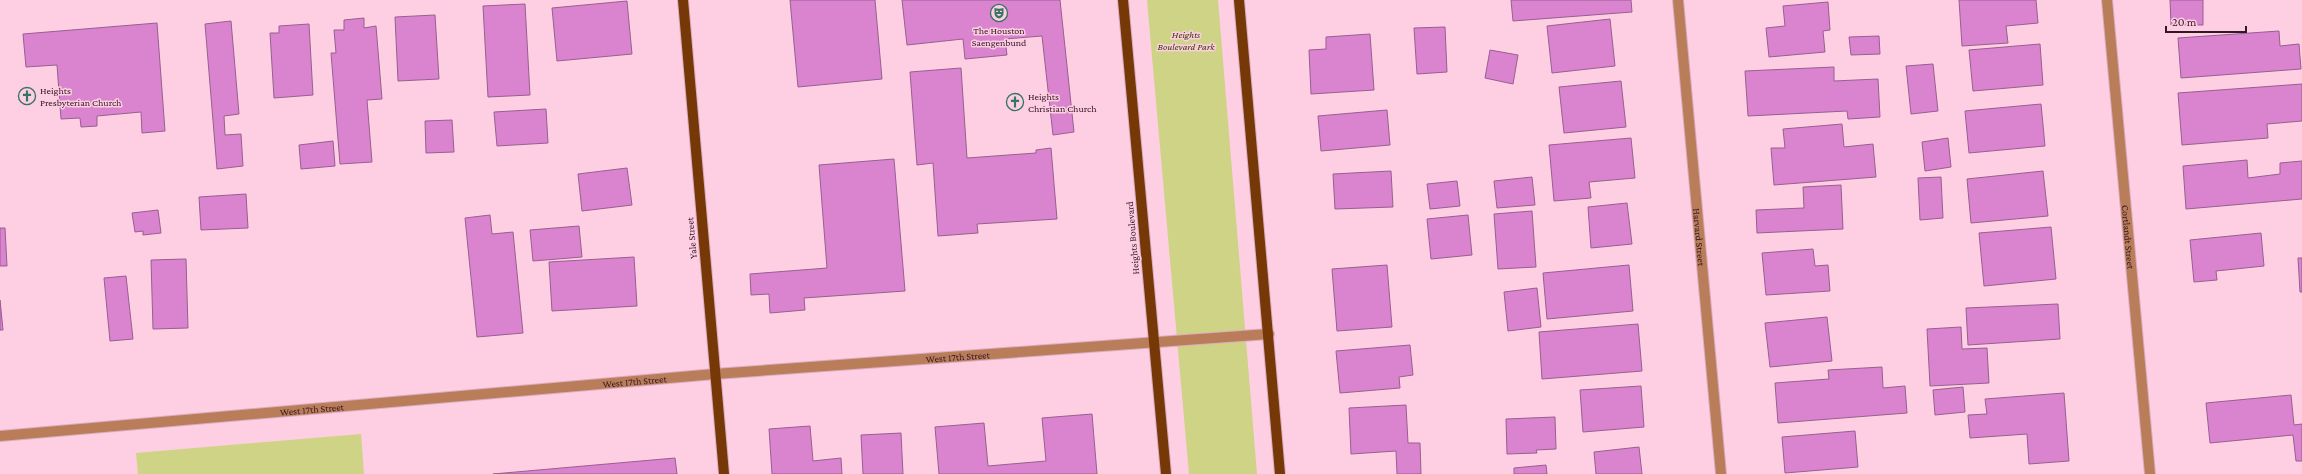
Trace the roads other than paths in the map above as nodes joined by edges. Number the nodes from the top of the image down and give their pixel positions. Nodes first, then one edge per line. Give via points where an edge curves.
1 (682, 0) edge
2 (1123, 0) edge
3 (1239, 0) edge
4 (1678, 0) edge
5 (2108, 0) edge
6 (1269, 334) junction
7 (1153, 342) junction
8 (715, 374) junction
9 (0, 436) edge
10 (724, 474) edge
11 (1166, 474) edge
12 (1280, 474) edge
13 (1721, 474) edge
14 (2150, 474) edge

1 - 8 main road, Yale Street
2 - 7 main road, Heights Boulevard
3 - 6 main road
4 - 13 street, Harvard Street
5 - 14 street, Cortlandt Street
6 - 7 street, West 17th Street
6 - 12 main road
7 - 8 street, West 17th Street
7 - 11 main road, Heights Boulevard
8 - 9 street, West 17th Street
8 - 10 main road, Yale Street

